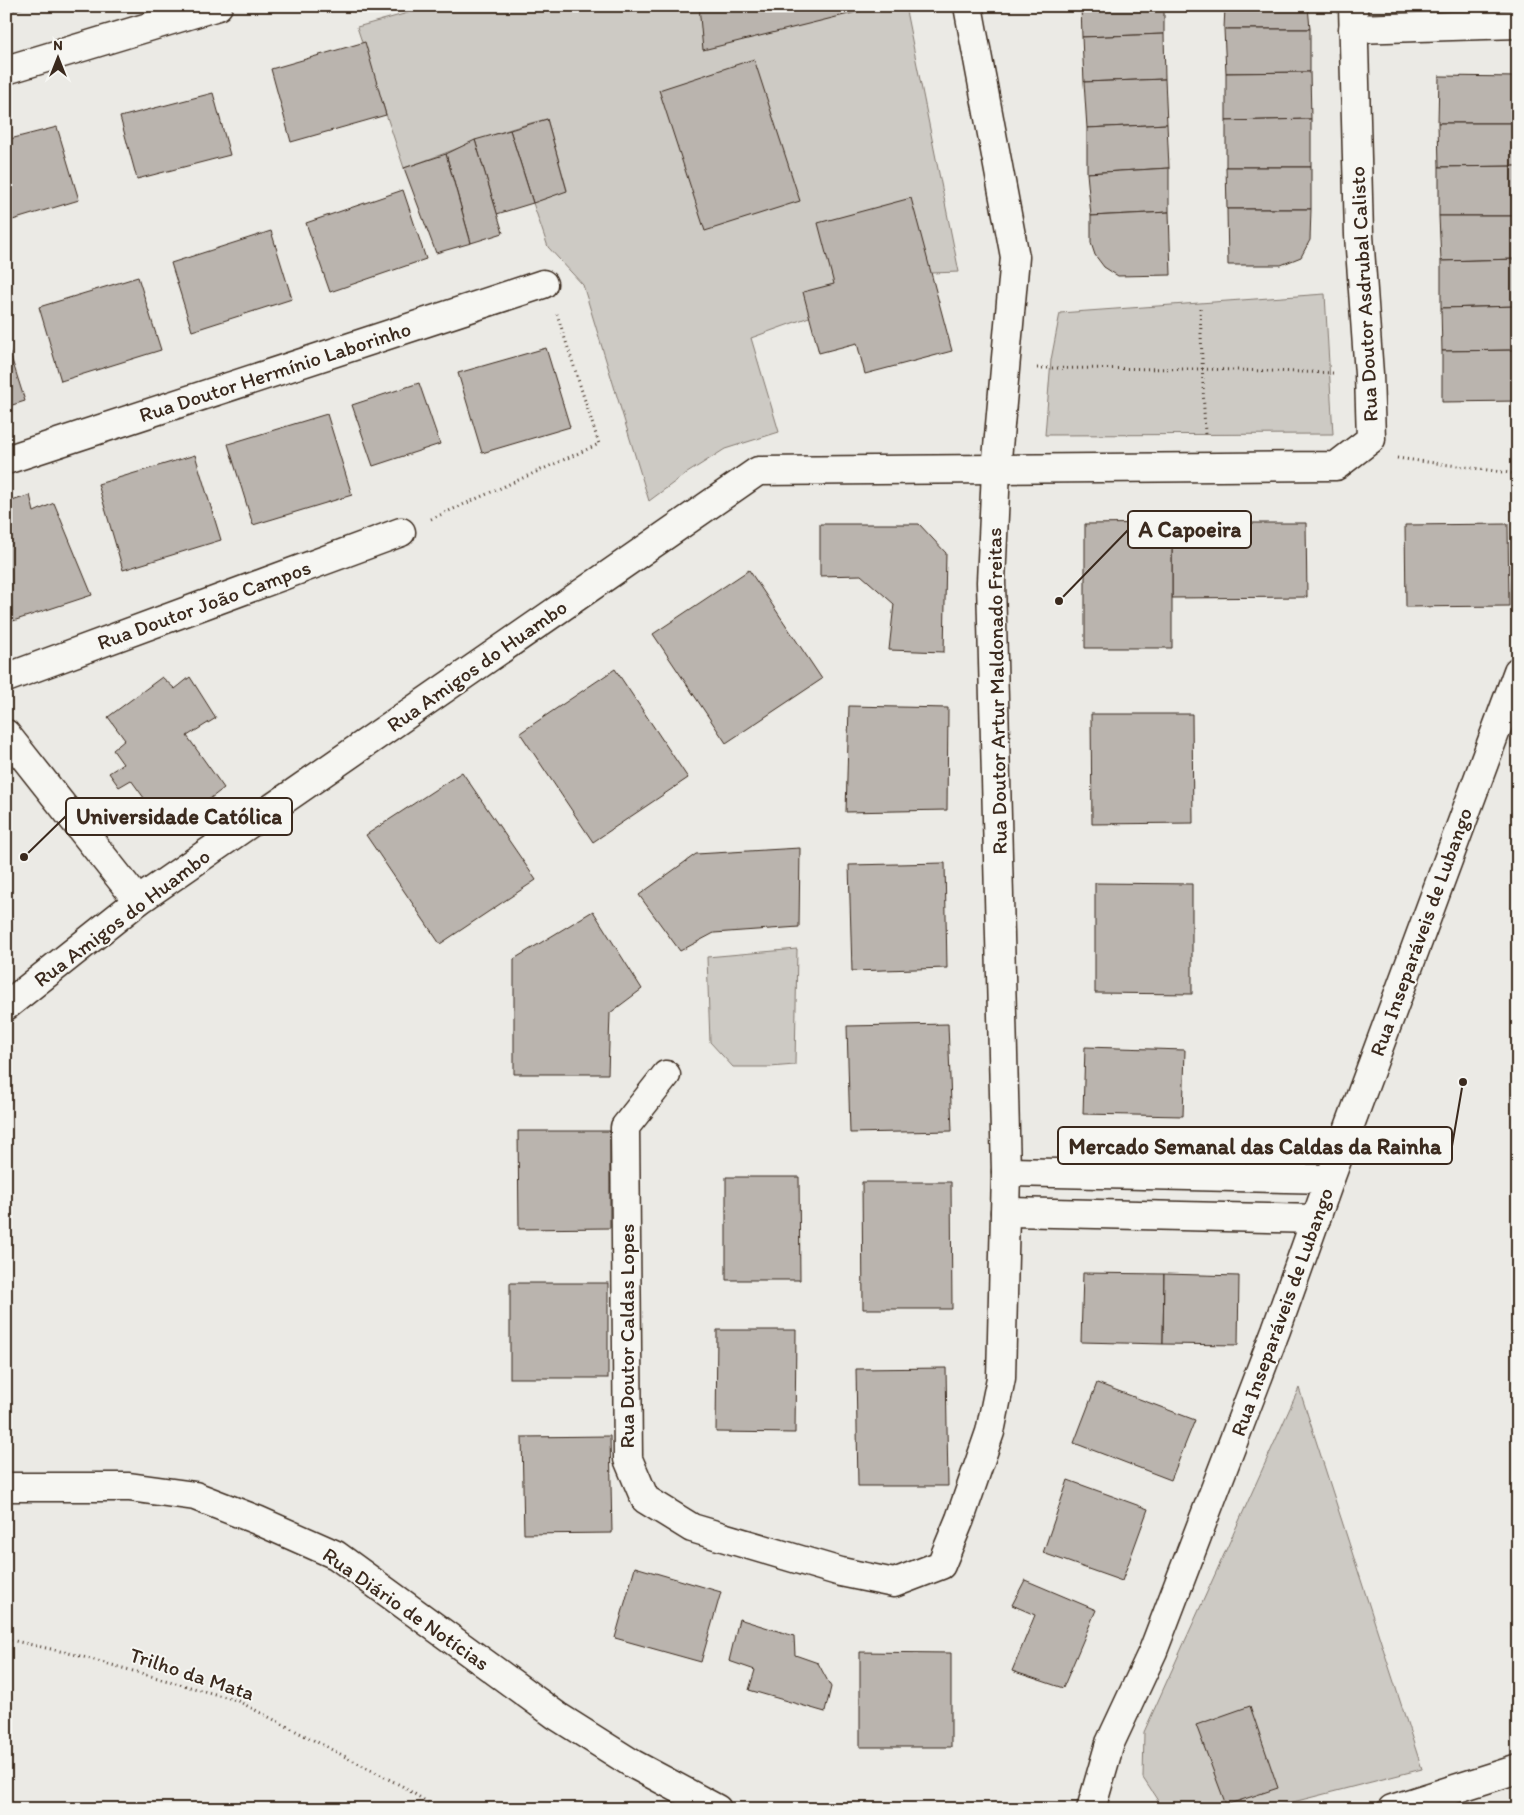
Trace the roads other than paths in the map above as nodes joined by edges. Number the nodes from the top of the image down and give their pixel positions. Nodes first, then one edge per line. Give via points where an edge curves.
1 (218, 6) edge
2 (968, 6) edge
3 (1353, 18) edge
4 (1518, 24) edge
5 (6, 70) edge
6 (543, 284) road end
7 (6, 460) edge
8 (996, 470) junction
9 (401, 532) road end
10 (1518, 671) edge
11 (6, 678) edge
12 (6, 734) edge
13 (138, 901) junction
14 (6, 1006) edge
15 (666, 1075) dead end
16 (1006, 1172) junction
17 (1330, 1179) junction
18 (1005, 1212) junction
19 (1316, 1219) junction
20 (6, 1488) edge
21 (1518, 1769) edge
22 (717, 1809) edge
23 (1091, 1809) edge
24 (1392, 1809) edge

1 - 5 street
2 - 8 street, Rua Doutor Artur Maldonado Freitas via 1015,256
3 - 4 street
3 - 8 street, Rua Doutor Asdrubal Calisto via 1359,235 1369,374 1370,439 1336,466
6 - 7 street, Rua Doutor Hermínio Laborinho
8 - 13 street, Rua Amigos do Huambo via 758,471
8 - 16 street, Rua Doutor Artur Maldonado Freitas via 991,582
9 - 11 street, Rua Doutor João Campos
10 - 17 street, Rua Inseparáveis de Lubango
12 - 13 street
13 - 14 street, Rua Amigos do Huambo
15 - 18 street, Rua Doutor Caldas Lopes via 625,1127 628,1458 645,1499 692,1528 832,1570 894,1583 941,1565 990,1432 1001,1378
16 - 17 street
16 - 18 street, Rua Doutor Artur Maldonado Freitas
17 - 19 street, Rua Inseparáveis de Lubango
18 - 19 street
19 - 23 street, Rua Inseparáveis de Lubango via 1270,1349 1156,1642 1110,1743
20 - 22 street, Rua Diário de Notícias via 129,1487 195,1496 336,1555 557,1716 633,1764
21 - 24 street

